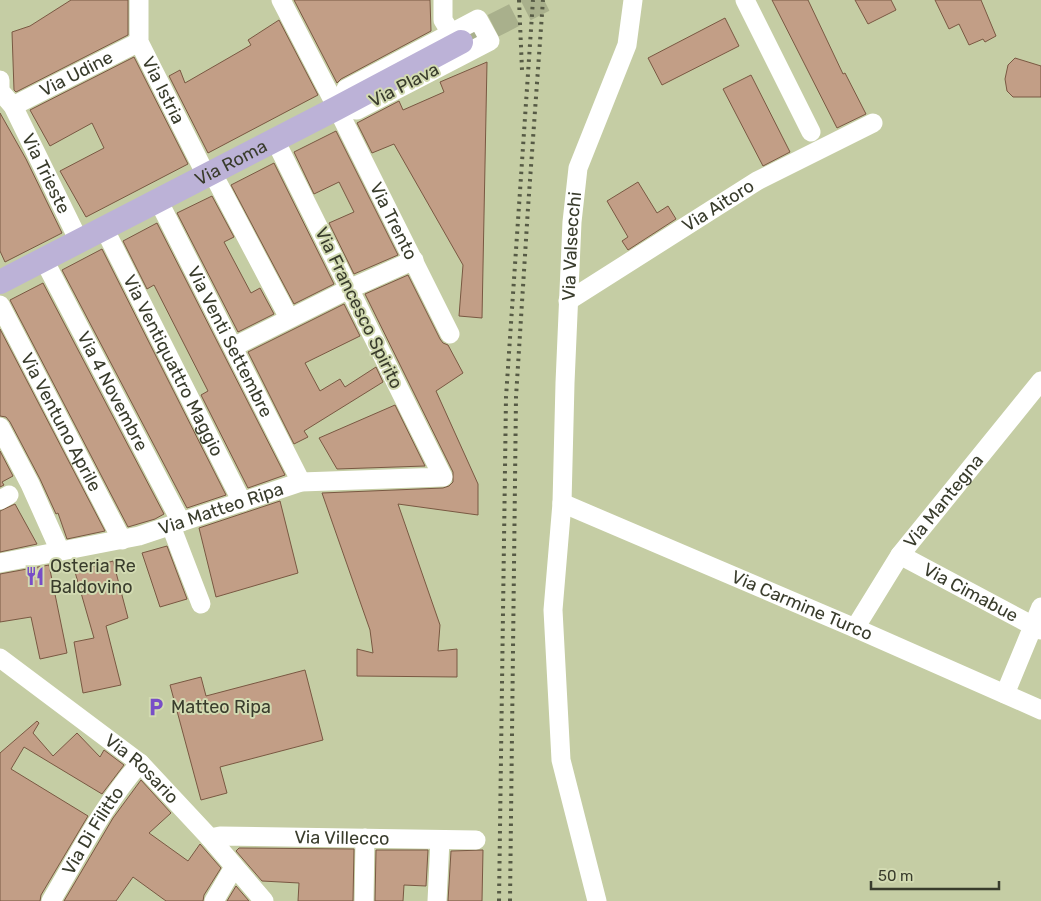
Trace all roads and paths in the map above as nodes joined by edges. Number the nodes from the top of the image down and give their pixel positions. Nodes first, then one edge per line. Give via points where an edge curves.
1 (139, 0) edge
2 (281, 0) edge
3 (444, 0) edge
4 (634, 0) edge
5 (745, 0) edge
6 (456, 38) joint
7 (139, 42) junction
8 (0, 80) edge
9 (13, 106) junction
10 (338, 108) junction
11 (873, 123) dead end
12 (811, 132) dead end
13 (275, 140) junction
14 (209, 174) junction
15 (158, 200) junction
16 (104, 228) junction
17 (79, 241) junction
18 (44, 260) junction
19 (414, 260) junction
20 (0, 282) edge
21 (349, 289) junction
22 (568, 301) junction
23 (0, 305) edge
24 (289, 318) junction
25 (450, 334) dead end
26 (232, 346) junction
27 (1041, 381) edge
28 (0, 427) edge
29 (443, 477) joint
30 (301, 482) junction
31 (242, 502) junction
32 (562, 503) junction
33 (176, 524) junction
34 (122, 540) junction
35 (60, 552) junction
36 (900, 555) junction
37 (0, 563) edge
38 (201, 604) dead end
39 (1041, 607) edge
40 (855, 628) junction
41 (1037, 628) edge
42 (0, 658) edge
43 (1005, 694) junction
44 (1041, 710) edge
45 (140, 763) junction
46 (210, 838) junction
47 (365, 838) junction
48 (440, 840) junction
49 (476, 840) dead end
50 (234, 867) junction
51 (52, 901) edge
52 (214, 901) edge
53 (264, 901) edge
54 (364, 901) edge
55 (437, 901) edge
56 (597, 901) edge

1 - 7 street, Via Istria
2 - 10 street
3 - 6 street via 444,20
4 - 22 street, Via Valsecchi via 627,45 578,168
5 - 12 street
6 - 10 main road, Via Roma
7 - 9 street, Via Udine
7 - 14 street, Via Istria
8 - 9 street, Via Trieste via 0,91
9 - 17 street, Via Trieste
10 - 13 main road, Via Roma
10 - 19 street, Via Trento
11 - 22 street, Via Aitoro via 757,181
13 - 14 main road, Via Roma
13 - 21 street, Via Francesco Spirito
14 - 15 main road, Via Roma
14 - 24 street, Via Istria
15 - 16 main road, Via Roma
15 - 26 street, Via Venti Settembre
16 - 17 main road, Via Roma
16 - 31 street, Via Ventiquattro Maggio
17 - 18 main road, Via Roma
18 - 20 main road, Via Roma
18 - 33 street, Via 4 Novembre
19 - 21 street
19 - 25 street, Via Trento
21 - 24 street
21 - 29 street, Via Francesco Spirito
22 - 32 street, Via Valsecchi
23 - 34 street, Via Ventuno Aprile
24 - 26 street
26 - 30 street, Via Venti Settembre
27 - 36 street, Via Mantegna
28 - 35 street
29 - 30 street, Via Matteo Ripa
30 - 31 street, Via Matteo Ripa
31 - 33 street, Via Matteo Ripa
32 - 40 street, Via Carmine Turco
32 - 56 street, Via Valsecchi via 553,610 561,760
33 - 34 street, Via Matteo Ripa
33 - 38 street, Via 4 Novembre
34 - 35 street, Via Matteo Ripa
35 - 37 street, Via Matteo Ripa
36 - 40 street, Via Mantegna
36 - 41 street, Via Cimabue
39 - 41 street
40 - 43 street, Via Carmine Turco
41 - 43 street
42 - 45 street, Via Rosario
43 - 44 street, Via Carmine Turco
45 - 46 street, Via Rosario
45 - 51 street, Via Di Filitto via 124,782
46 - 47 street, Via Villecco
46 - 50 street, Via Rosario
47 - 48 street, Via Villecco
47 - 54 street
48 - 49 street, Via Villecco
48 - 55 street
50 - 52 street
50 - 53 street, Via Rosario

